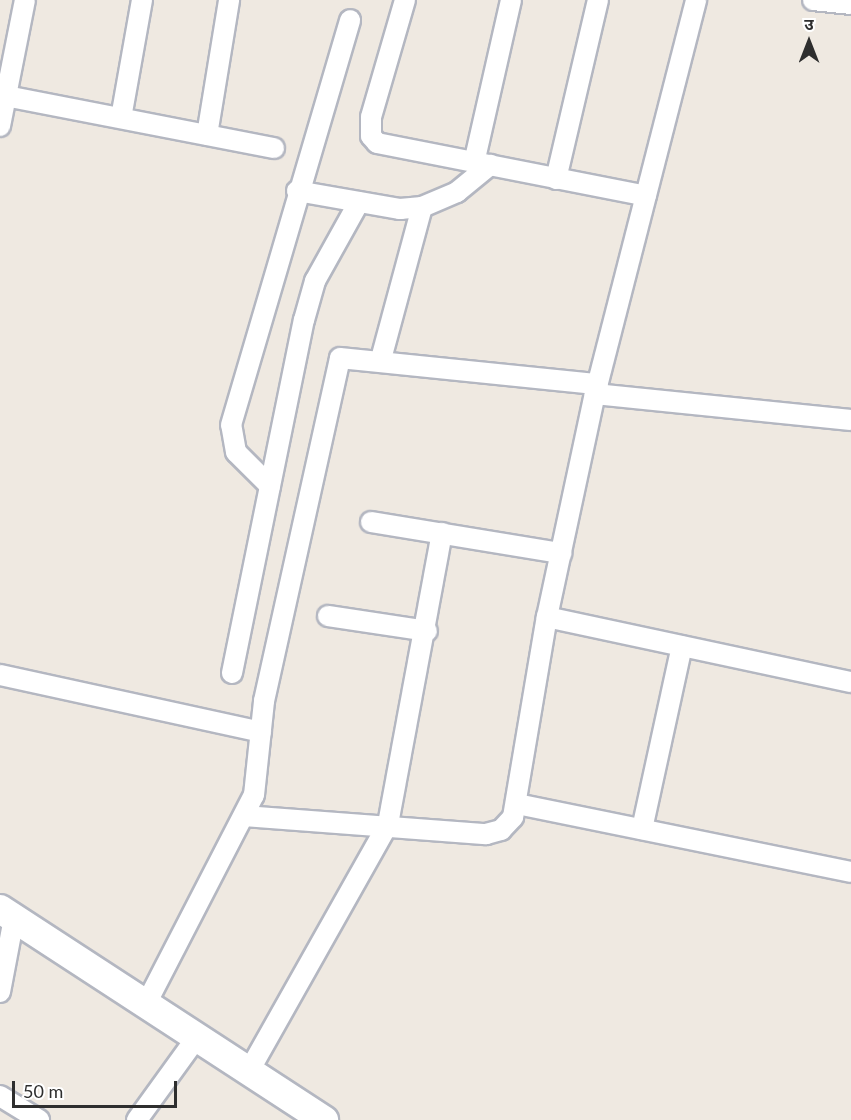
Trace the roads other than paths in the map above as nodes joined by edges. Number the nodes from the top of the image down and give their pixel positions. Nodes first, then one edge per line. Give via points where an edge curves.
1 (25, 0) edge
2 (142, 0) edge
3 (229, 0) edge
4 (405, 0) edge
5 (511, 0) edge
6 (598, 0) edge
7 (696, 0) edge
8 (813, 0) edge
9 (851, 3) edge
10 (350, 20) dead end
11 (3, 102) edge
12 (121, 118) junction
13 (0, 126) edge
14 (207, 135) junction
15 (274, 148) dead end
16 (482, 164) junction
17 (556, 179) junction
18 (297, 191) junction
19 (646, 196) junction
20 (359, 202) junction
21 (422, 207) junction
22 (381, 359) junction
23 (597, 389) junction
24 (851, 420) edge
25 (270, 486) junction
26 (371, 522) dead end
27 (442, 534) junction
28 (561, 553) junction
29 (328, 616) dead end
30 (547, 617) junction
31 (427, 632) junction
32 (682, 646) junction
33 (232, 673) dead end
34 (0, 675) edge
35 (851, 682) edge
36 (261, 732) junction
37 (517, 804) junction
38 (244, 816) junction
39 (388, 824) junction
40 (642, 829) junction
41 (851, 872) edge
42 (7, 913) edge
43 (0, 992) edge
44 (146, 1004) junction
45 (197, 1037) junction
46 (249, 1071) junction
47 (0, 1096) edge
48 (39, 1120) edge
49 (137, 1120) edge
50 (324, 1120) edge

1 - 11 street
2 - 12 street
3 - 14 street
4 - 16 street via 371,136 377,143
5 - 16 street
6 - 17 street
7 - 19 street
8 - 9 street
10 - 18 street
11 - 12 street
11 - 13 street
12 - 14 street
14 - 15 street
16 - 17 street
16 - 21 street via 457,192
17 - 19 street
18 - 20 street
18 - 25 street via 231,425 236,452
19 - 23 street
20 - 21 street
20 - 25 street via 315,281
21 - 22 street
22 - 23 street
22 - 36 street via 348,355 336,366
23 - 24 street
23 - 28 street
25 - 33 street
26 - 27 street
27 - 28 street
27 - 31 street
28 - 30 street
29 - 31 street
30 - 32 street
30 - 37 street
31 - 39 street
32 - 35 street
32 - 40 street
34 - 36 street
36 - 38 street via 254,795
37 - 39 street via 501,830 486,834
37 - 40 street
38 - 39 street
38 - 44 street
39 - 46 street
40 - 41 street
42 - 43 street
42 - 44 main road
44 - 45 main road
45 - 46 main road
45 - 49 street
46 - 50 main road
47 - 48 street

